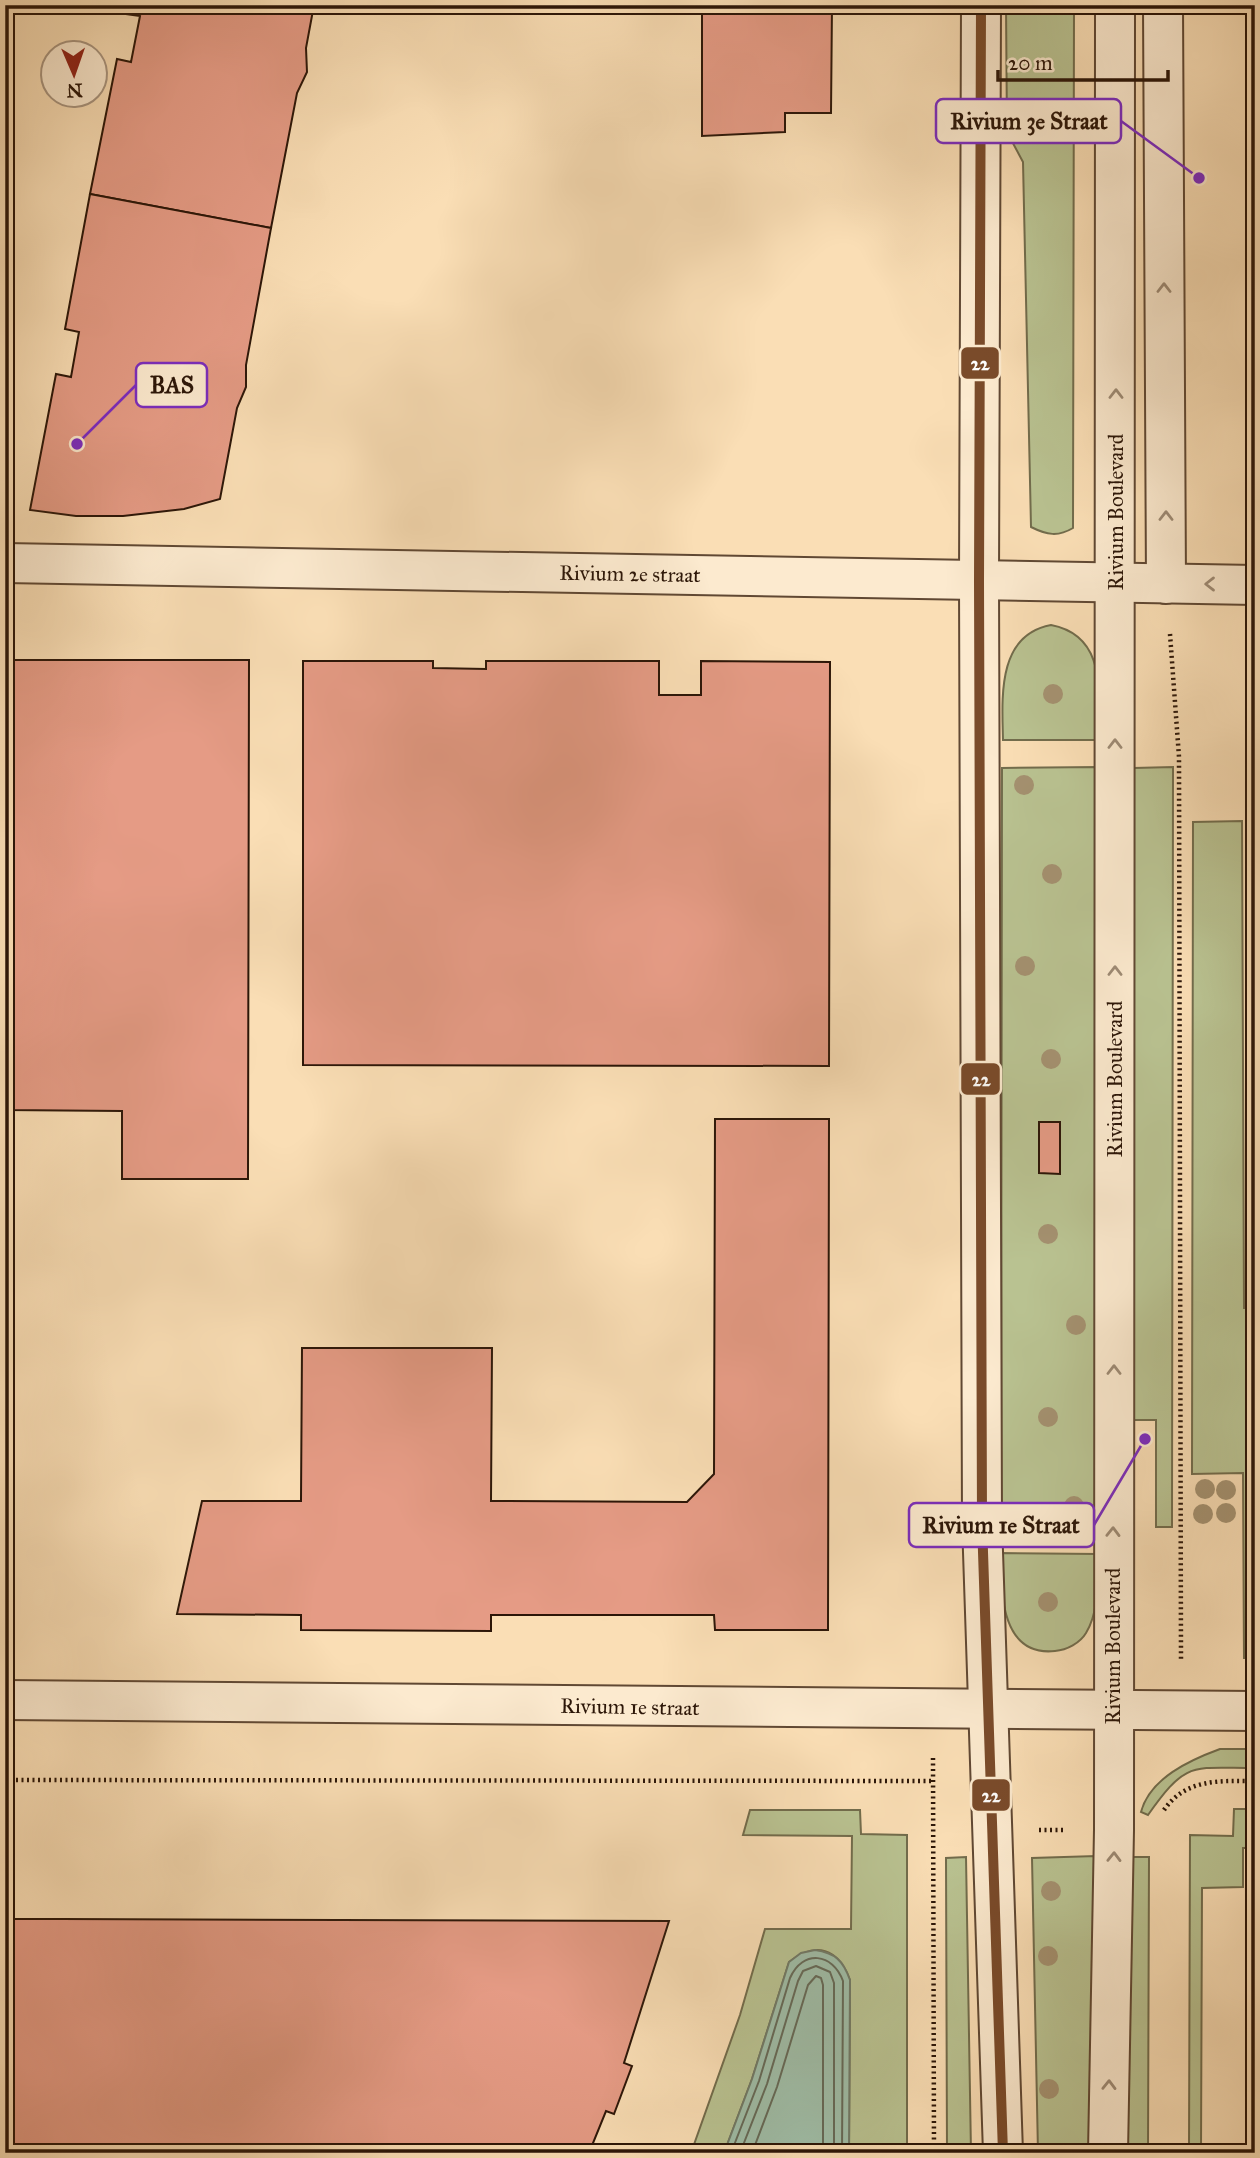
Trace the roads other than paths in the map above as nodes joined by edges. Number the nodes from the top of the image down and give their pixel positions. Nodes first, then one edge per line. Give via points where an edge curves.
1 (981, 5) edge
2 (1115, 5) edge
3 (1163, 5) edge
4 (5, 563) edge
5 (979, 581) junction
6 (1116, 583) junction
7 (1166, 584) junction
8 (1255, 585) edge
9 (5, 1700) edge
10 (988, 1709) junction
11 (1114, 1710) junction
12 (1255, 1711) edge
13 (1003, 2153) edge
14 (1108, 2153) edge

1 - 5 street
6 -> 2 street, Rivium Boulevard
7 -> 3 street
4 - 5 street, Rivium 2e straat
5 - 6 street, Rivium 2e straat
5 - 10 street via 982,1522
6 - 7 street, Rivium 2e straat
11 -> 6 street, Rivium Boulevard
8 -> 7 street, Rivium 2e straat
9 - 10 street, Rivium 1e straat
10 - 11 street, Rivium 1e straat
10 - 13 street
11 - 12 street, Rivium 1e straat
14 -> 11 street, Rivium Boulevard

